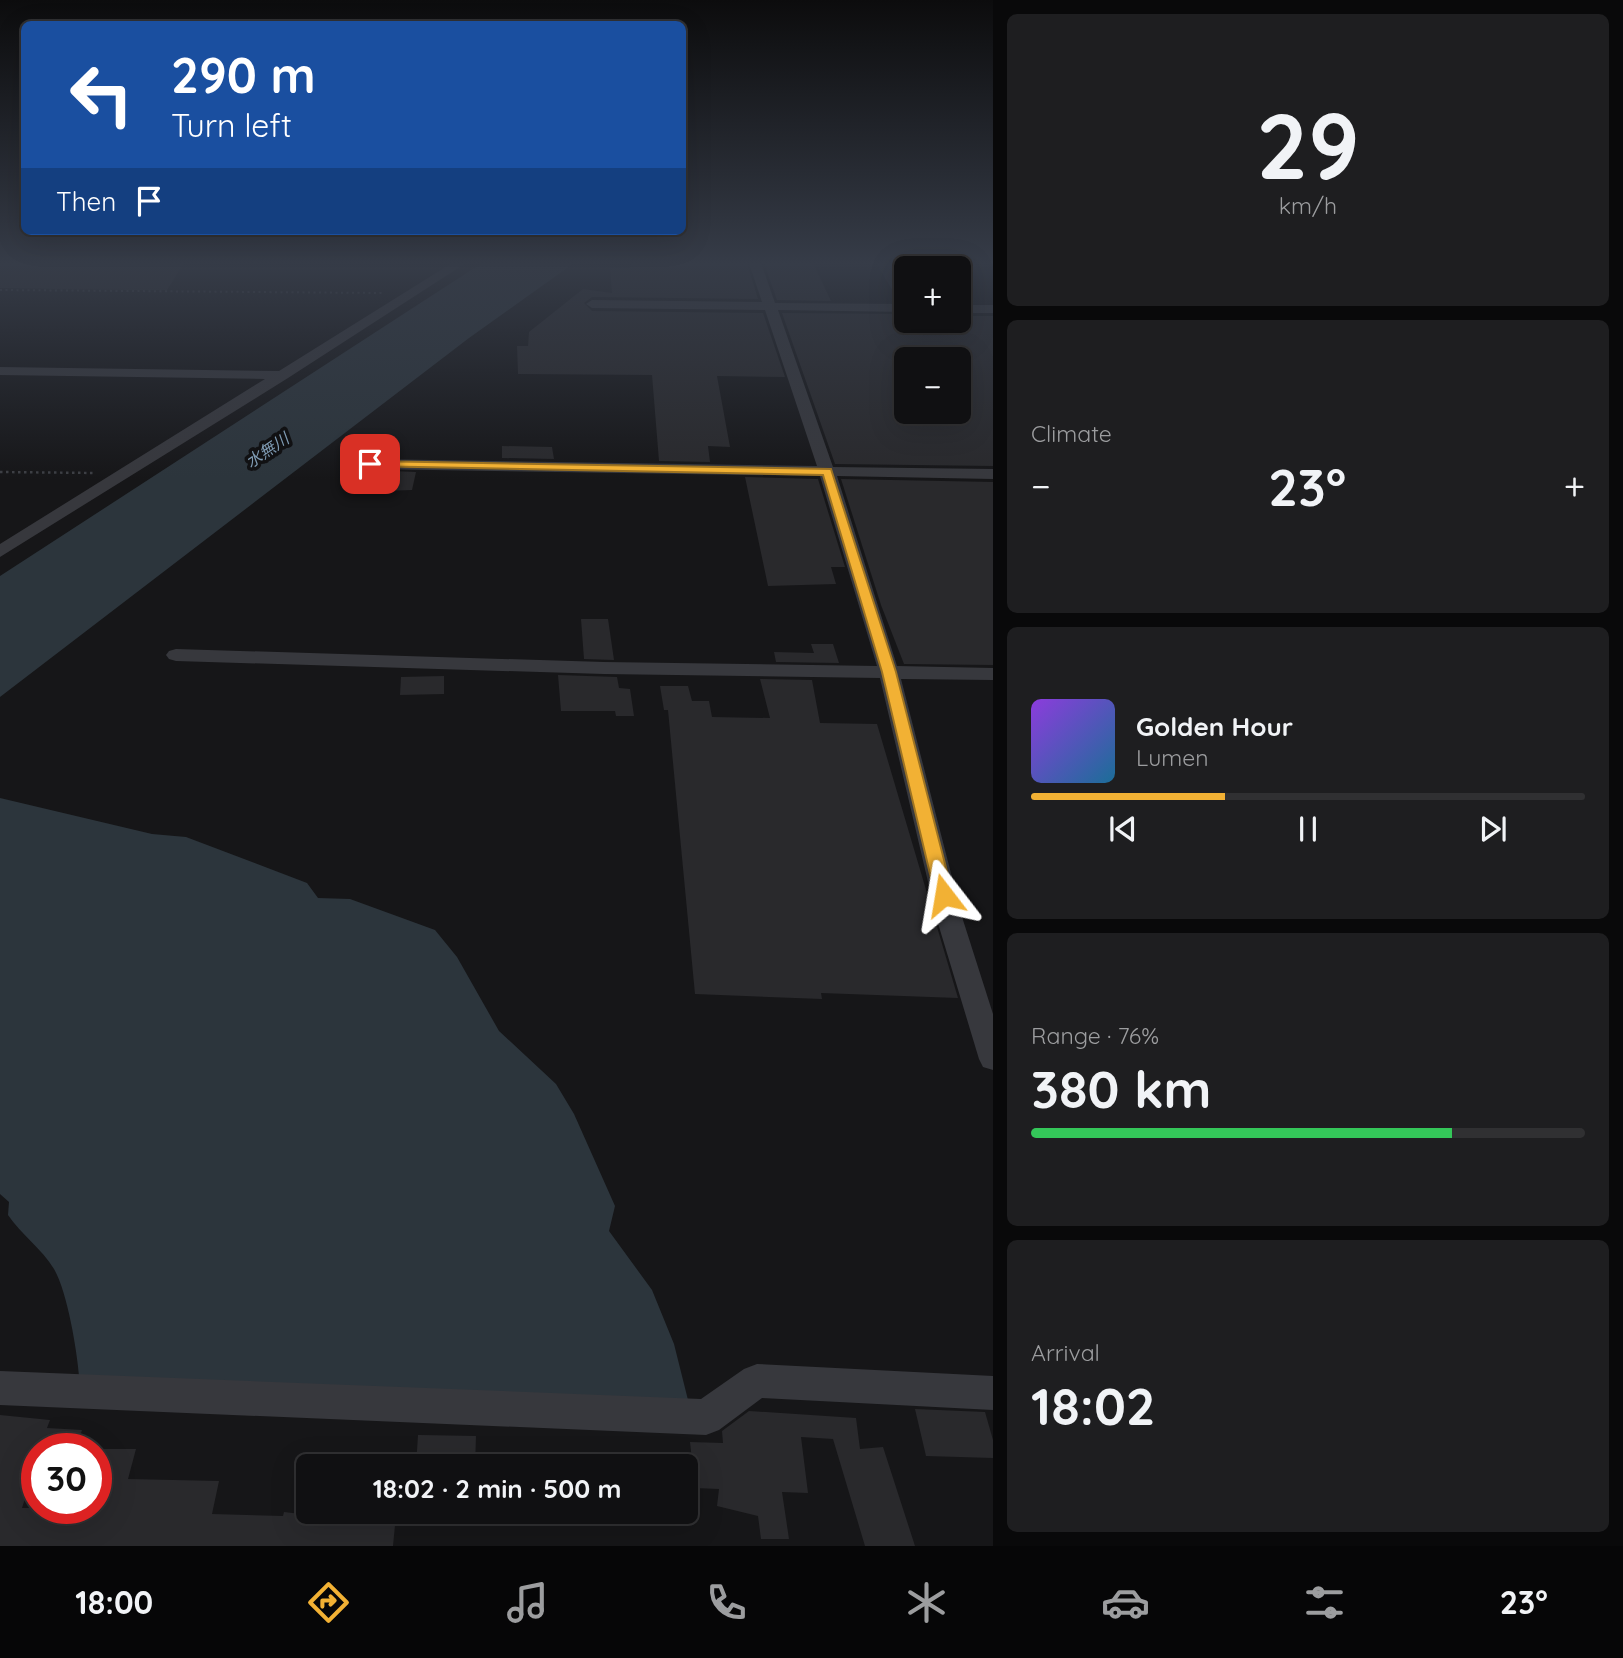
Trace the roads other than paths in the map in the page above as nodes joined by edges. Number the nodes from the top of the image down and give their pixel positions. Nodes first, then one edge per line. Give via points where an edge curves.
1 (346, 335) edge
2 (780, 335) edge
3 (0, 370) edge
4 (283, 375) junction
5 (370, 464) dead end
6 (827, 472) junction
7 (993, 474) edge
8 (0, 552) edge
9 (176, 655) dead end
10 (889, 672) junction
11 (993, 674) edge
12 (993, 1059) edge
13 (0, 1388) edge
14 (993, 1393) edge

1 - 4 street
2 - 6 street
3 - 4 street
4 - 8 street
5 - 6 street
6 - 7 street
6 - 10 street
9 - 10 street
10 - 11 street
10 - 12 street via 950,920
13 - 14 street via 706,1417 757,1381

